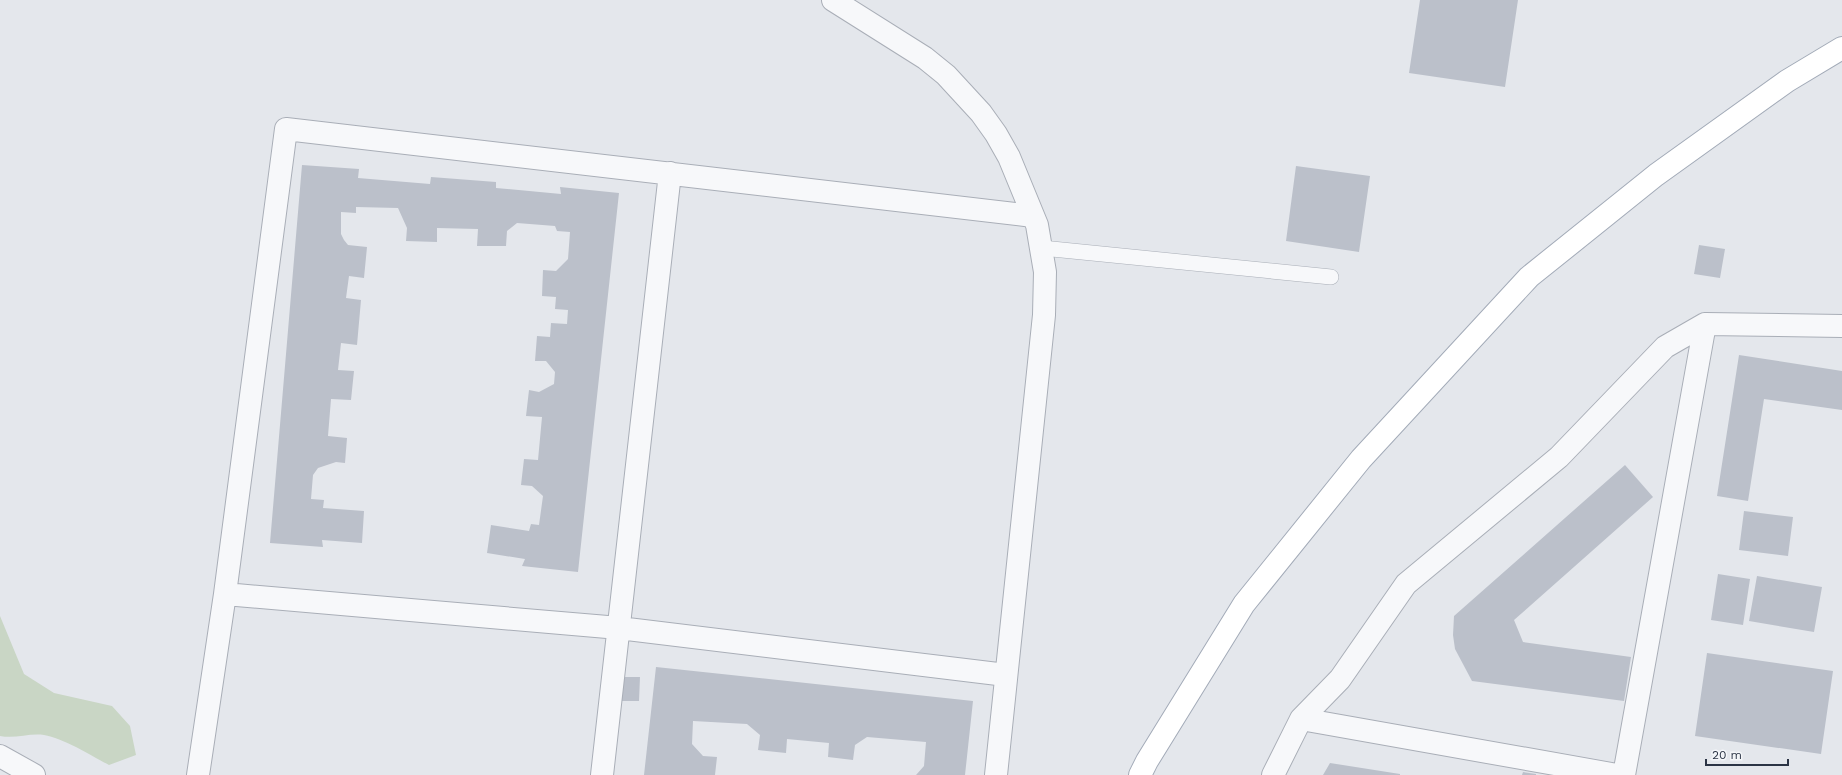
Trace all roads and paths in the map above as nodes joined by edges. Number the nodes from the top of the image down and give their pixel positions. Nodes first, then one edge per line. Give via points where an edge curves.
1 (833, 0) edge
2 (1842, 48) edge
3 (670, 172) junction
4 (1033, 216) junction
5 (1042, 248) junction
6 (1331, 277) dead end
7 (1705, 324) junction
8 (1842, 326) edge
9 (225, 594) junction
10 (619, 628) junction
11 (1006, 675) junction
12 (1301, 719) junction
13 (0, 756) edge
14 (34, 775) edge
15 (198, 775) edge
16 (602, 775) edge
17 (996, 775) edge
18 (1140, 775) edge
19 (1273, 775) edge
20 (1617, 775) edge
21 (1624, 775) edge

1 - 4 street via 925,58 965,93 996,134
2 - 18 main road via 1787,80 1656,175 1528,277 1361,459 1244,604
3 - 4 street
3 - 9 street via 286,129
3 - 10 street
4 - 5 street
5 - 6 lane
5 - 11 street via 1046,286 1044,315
7 - 8 street
7 - 12 street via 1665,347 1558,457 1406,584 1340,679
7 - 21 street
9 - 10 street
9 - 15 street
10 - 11 street
10 - 16 street
11 - 17 street
12 - 19 street
12 - 20 street
13 - 14 street

